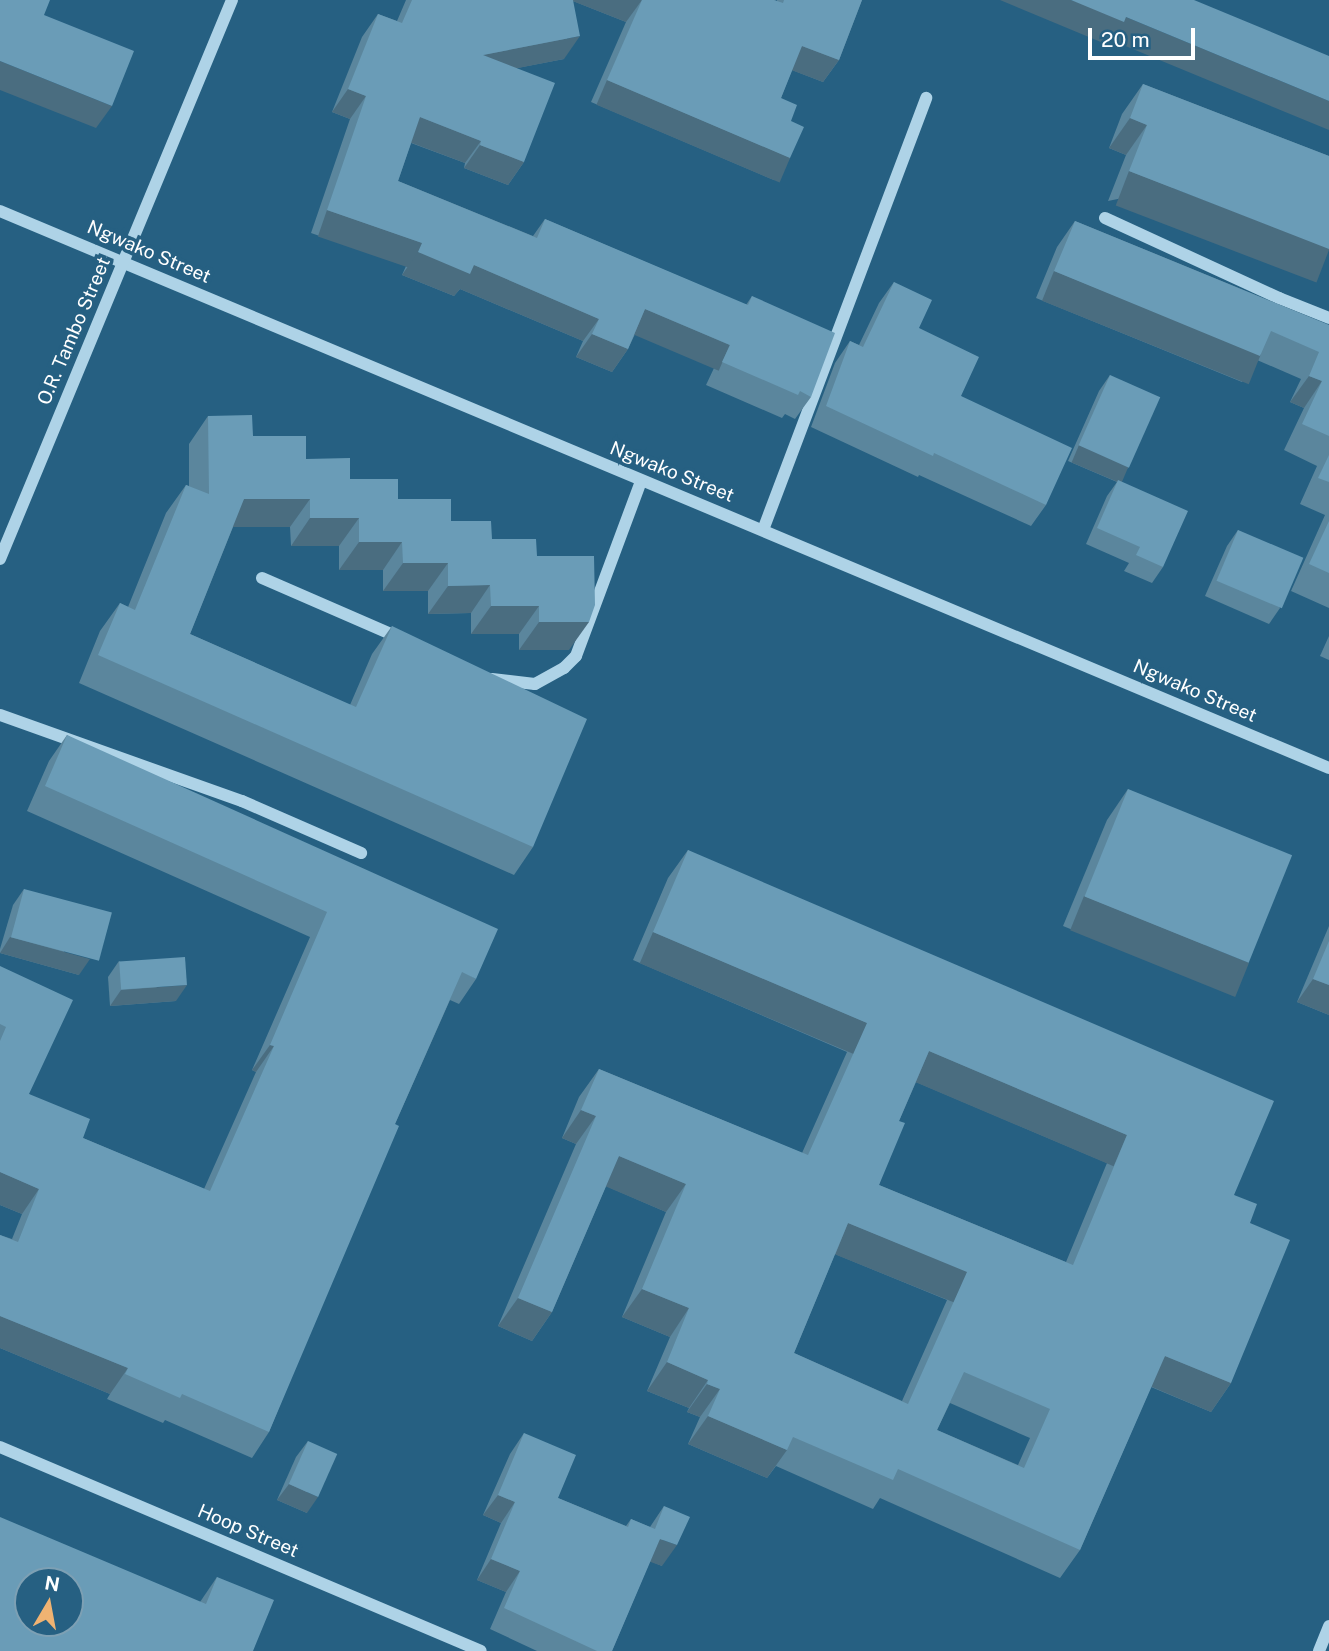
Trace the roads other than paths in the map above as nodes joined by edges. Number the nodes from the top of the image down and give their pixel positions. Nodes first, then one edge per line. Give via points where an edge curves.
1 (232, 0) edge
2 (926, 97) dead end
3 (0, 211) edge
4 (1105, 218) dead end
5 (123, 262) junction
6 (1329, 318) edge
7 (641, 481) junction
8 (763, 530) junction
9 (0, 559) edge
10 (262, 578) dead end
11 (421, 648) edge
12 (481, 674) edge
13 (0, 715) edge
14 (1329, 768) edge
15 (361, 853) dead end
16 (0, 1447) edge
17 (1329, 1626) edge
18 (481, 1651) edge
19 (1319, 1651) edge

1 - 5 street, O.R. Tambo Street
2 - 8 street
3 - 5 street, Ngwako Street
4 - 6 street
5 - 7 street, Ngwako Street
5 - 9 street, O.R. Tambo Street
7 - 8 street, Ngwako Street
7 - 12 street via 576,656 535,684
8 - 14 street, Ngwako Street
10 - 11 street
13 - 15 street via 242,801
16 - 18 street, Hoop Street
17 - 19 street

